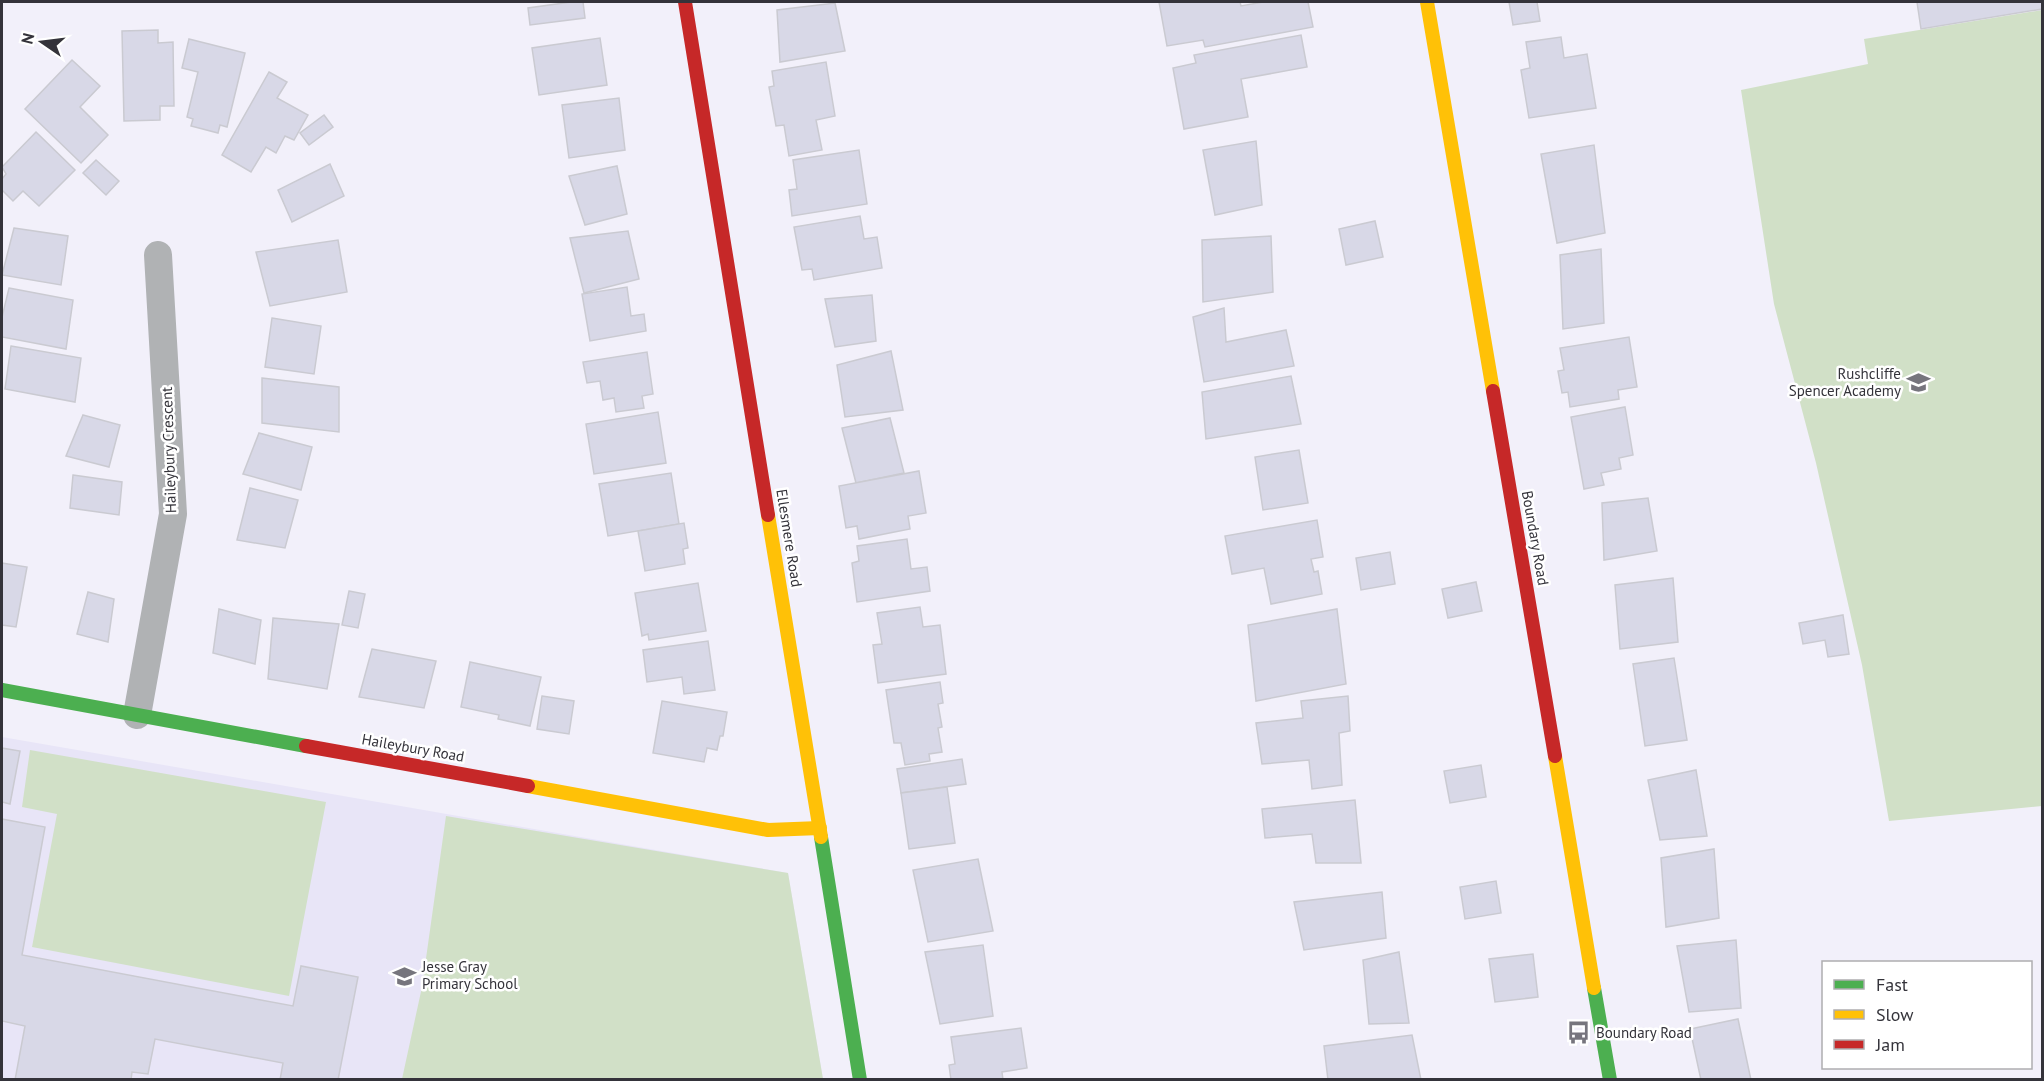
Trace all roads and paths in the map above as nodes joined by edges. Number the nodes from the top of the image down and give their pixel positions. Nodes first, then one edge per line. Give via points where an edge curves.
1 (685, 2) edge
2 (1427, 2) edge
3 (159, 255) dead end
4 (2, 690) edge
5 (137, 715) junction
6 (820, 828) junction
7 (860, 1080) edge
8 (1610, 1080) edge

1 - 6 street, Ellesmere Road
2 - 8 street, Boundary Road
3 - 5 street, Haileybury Crescent via 174,514
4 - 5 street, Haileybury Road
5 - 6 street, Haileybury Road via 768,830
6 - 7 street, Ellesmere Road

